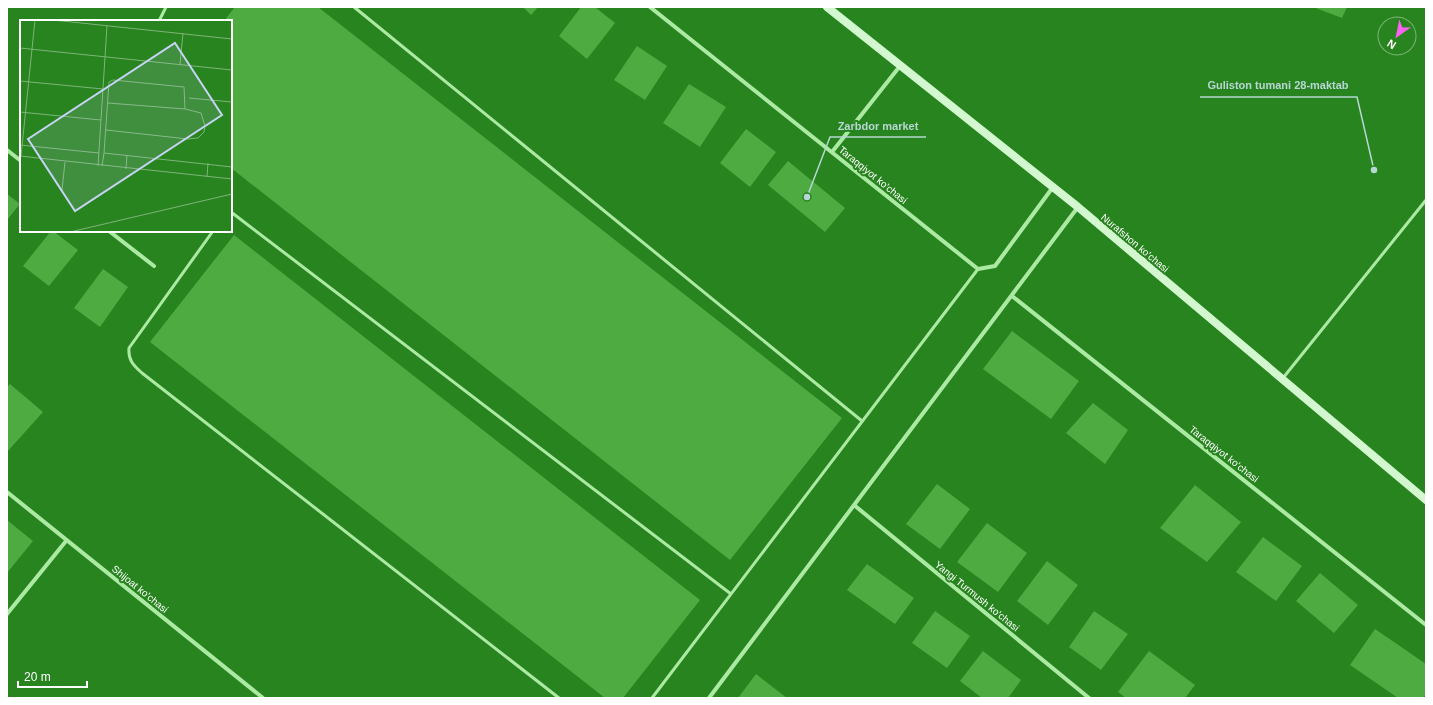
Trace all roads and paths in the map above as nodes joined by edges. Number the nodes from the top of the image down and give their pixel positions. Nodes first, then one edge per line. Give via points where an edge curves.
1 (166, 7) edge
2 (354, 7) edge
3 (650, 7) edge
4 (827, 7) edge
5 (160, 20) edge
6 (900, 66) junction
7 (7, 150) edge
8 (832, 152) junction
9 (20, 160) edge
10 (1053, 188) junction
11 (1426, 200) edge
12 (1078, 207) junction
13 (232, 213) edge
14 (110, 232) edge
15 (212, 232) edge
16 (154, 266) dead end
17 (978, 269) junction
18 (1012, 296) junction
19 (1282, 380) junction
20 (862, 421) junction
21 (7, 492) edge
22 (1426, 500) edge
23 (854, 505) junction
24 (66, 541) junction
25 (731, 594) junction
26 (7, 614) edge
27 (1426, 625) edge
28 (263, 698) edge
29 (559, 698) edge
30 (652, 698) edge
31 (709, 698) edge
32 (1089, 698) edge

1 - 5 lane
2 - 20 lane
3 - 8 street, Taraqqiyot ko'chasi
4 - 6 street, Nurafshon ko'chasi
6 - 8 street
6 - 10 street, Nurafshon ko'chasi
7 - 9 street
8 - 17 street, Taraqqiyot ko'chasi
10 - 12 street, Nurafshon ko'chasi
10 - 17 street via 996,266
11 - 19 lane
12 - 18 street
12 - 19 street, Nurafshon ko'chasi
13 - 25 lane
14 - 16 street
15 - 29 lane via 129,348 128,356 134,365
17 - 20 lane
18 - 23 street
18 - 27 street, Taraqqiyot ko'chasi
19 - 22 street, Nurafshon ko'chasi
20 - 25 lane
21 - 24 street, Shijoat ko'chasi
23 - 31 street
23 - 32 street, Yangi Turmush ko'chasi
24 - 26 street
24 - 28 street, Shijoat ko'chasi
25 - 30 lane

